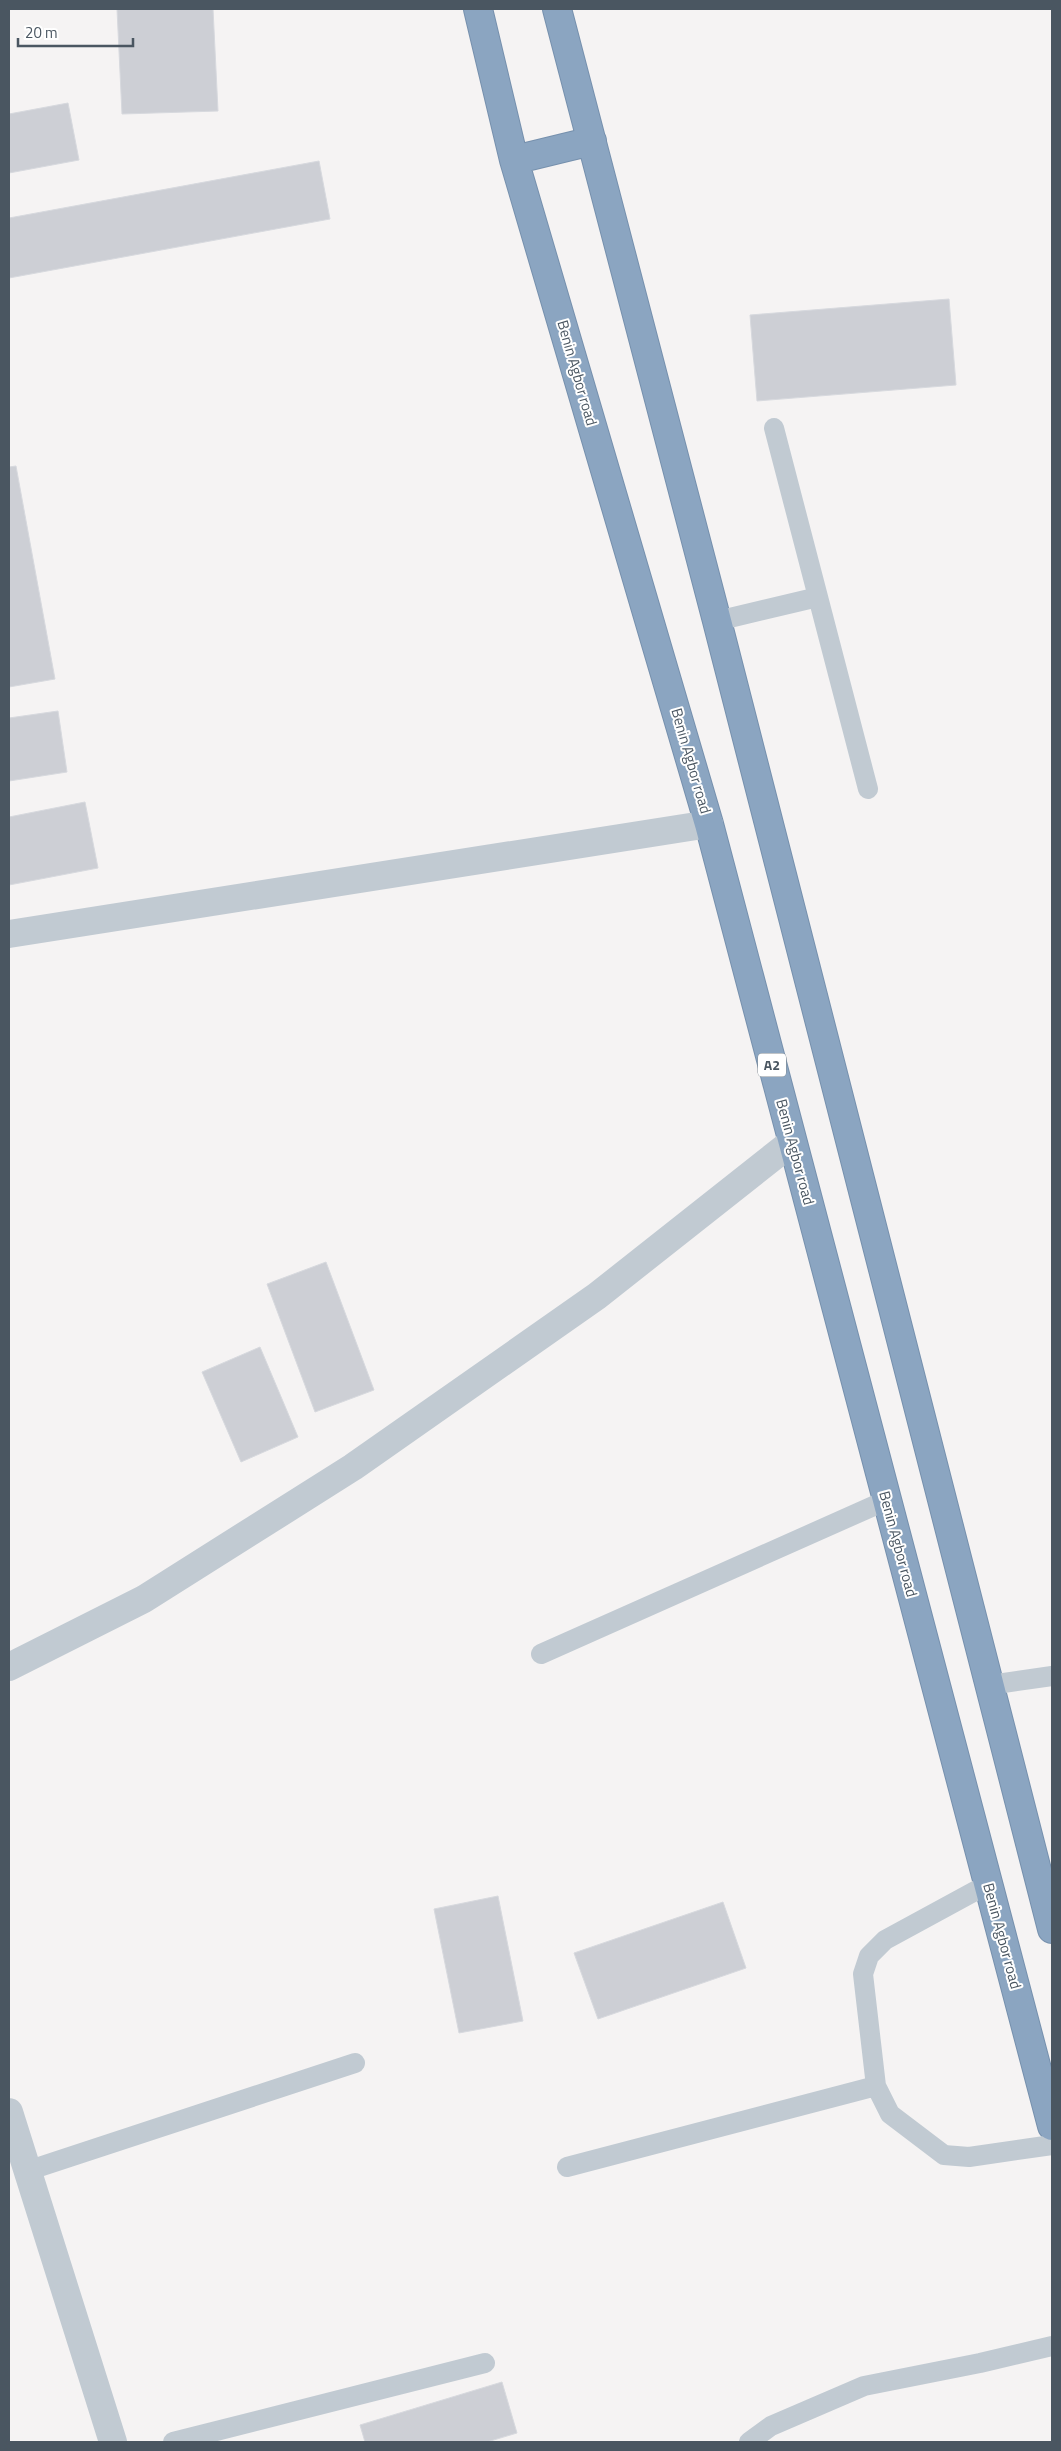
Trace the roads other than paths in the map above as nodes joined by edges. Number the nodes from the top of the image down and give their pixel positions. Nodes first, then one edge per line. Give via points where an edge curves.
1 (478, 9) edge
2 (557, 9) edge
3 (592, 141) junction
4 (514, 160) junction
5 (774, 428) dead end
6 (818, 596) junction
7 (718, 621) junction
8 (868, 789) dead end
9 (709, 824) junction
10 (9, 934) edge
11 (792, 1142) junction
12 (887, 1500) junction
13 (541, 1654) dead end
14 (9, 1667) edge
15 (1052, 1676) edge
16 (990, 1685) junction
17 (988, 1884) junction
18 (1052, 1929) edge
19 (355, 2063) dead end
20 (876, 2086) junction
21 (9, 2112) edge
22 (1052, 2126) edge
23 (1052, 2145) edge
24 (567, 2167) dead end
25 (27, 2170) junction
26 (1052, 2346) edge
27 (485, 2363) dead end
28 (113, 2442) edge
29 (173, 2442) edge
30 (749, 2442) edge

1 - 4 highway, Benin Agbor road / A2
2 - 3 highway
3 - 4 highway
3 - 7 highway
4 - 9 highway, Benin Agbor road / A2
5 - 6 lane
6 - 7 lane
6 - 8 lane
7 - 16 highway
9 - 10 street
9 - 11 highway, Benin Agbor road / A2
11 - 12 highway, Benin Agbor road / A2
11 - 14 street via 597,1296 353,1467 144,1599
12 - 13 lane
12 - 17 highway, Benin Agbor road / A2
15 - 16 lane
16 - 18 highway
17 - 20 lane via 885,1940 869,1956 863,1974
17 - 22 highway, Benin Agbor road / A2
19 - 25 lane
20 - 23 lane via 890,2114 944,2155 969,2157
20 - 24 lane
21 - 25 street
25 - 28 street
26 - 30 lane via 980,2364 864,2386 771,2426
27 - 29 lane

